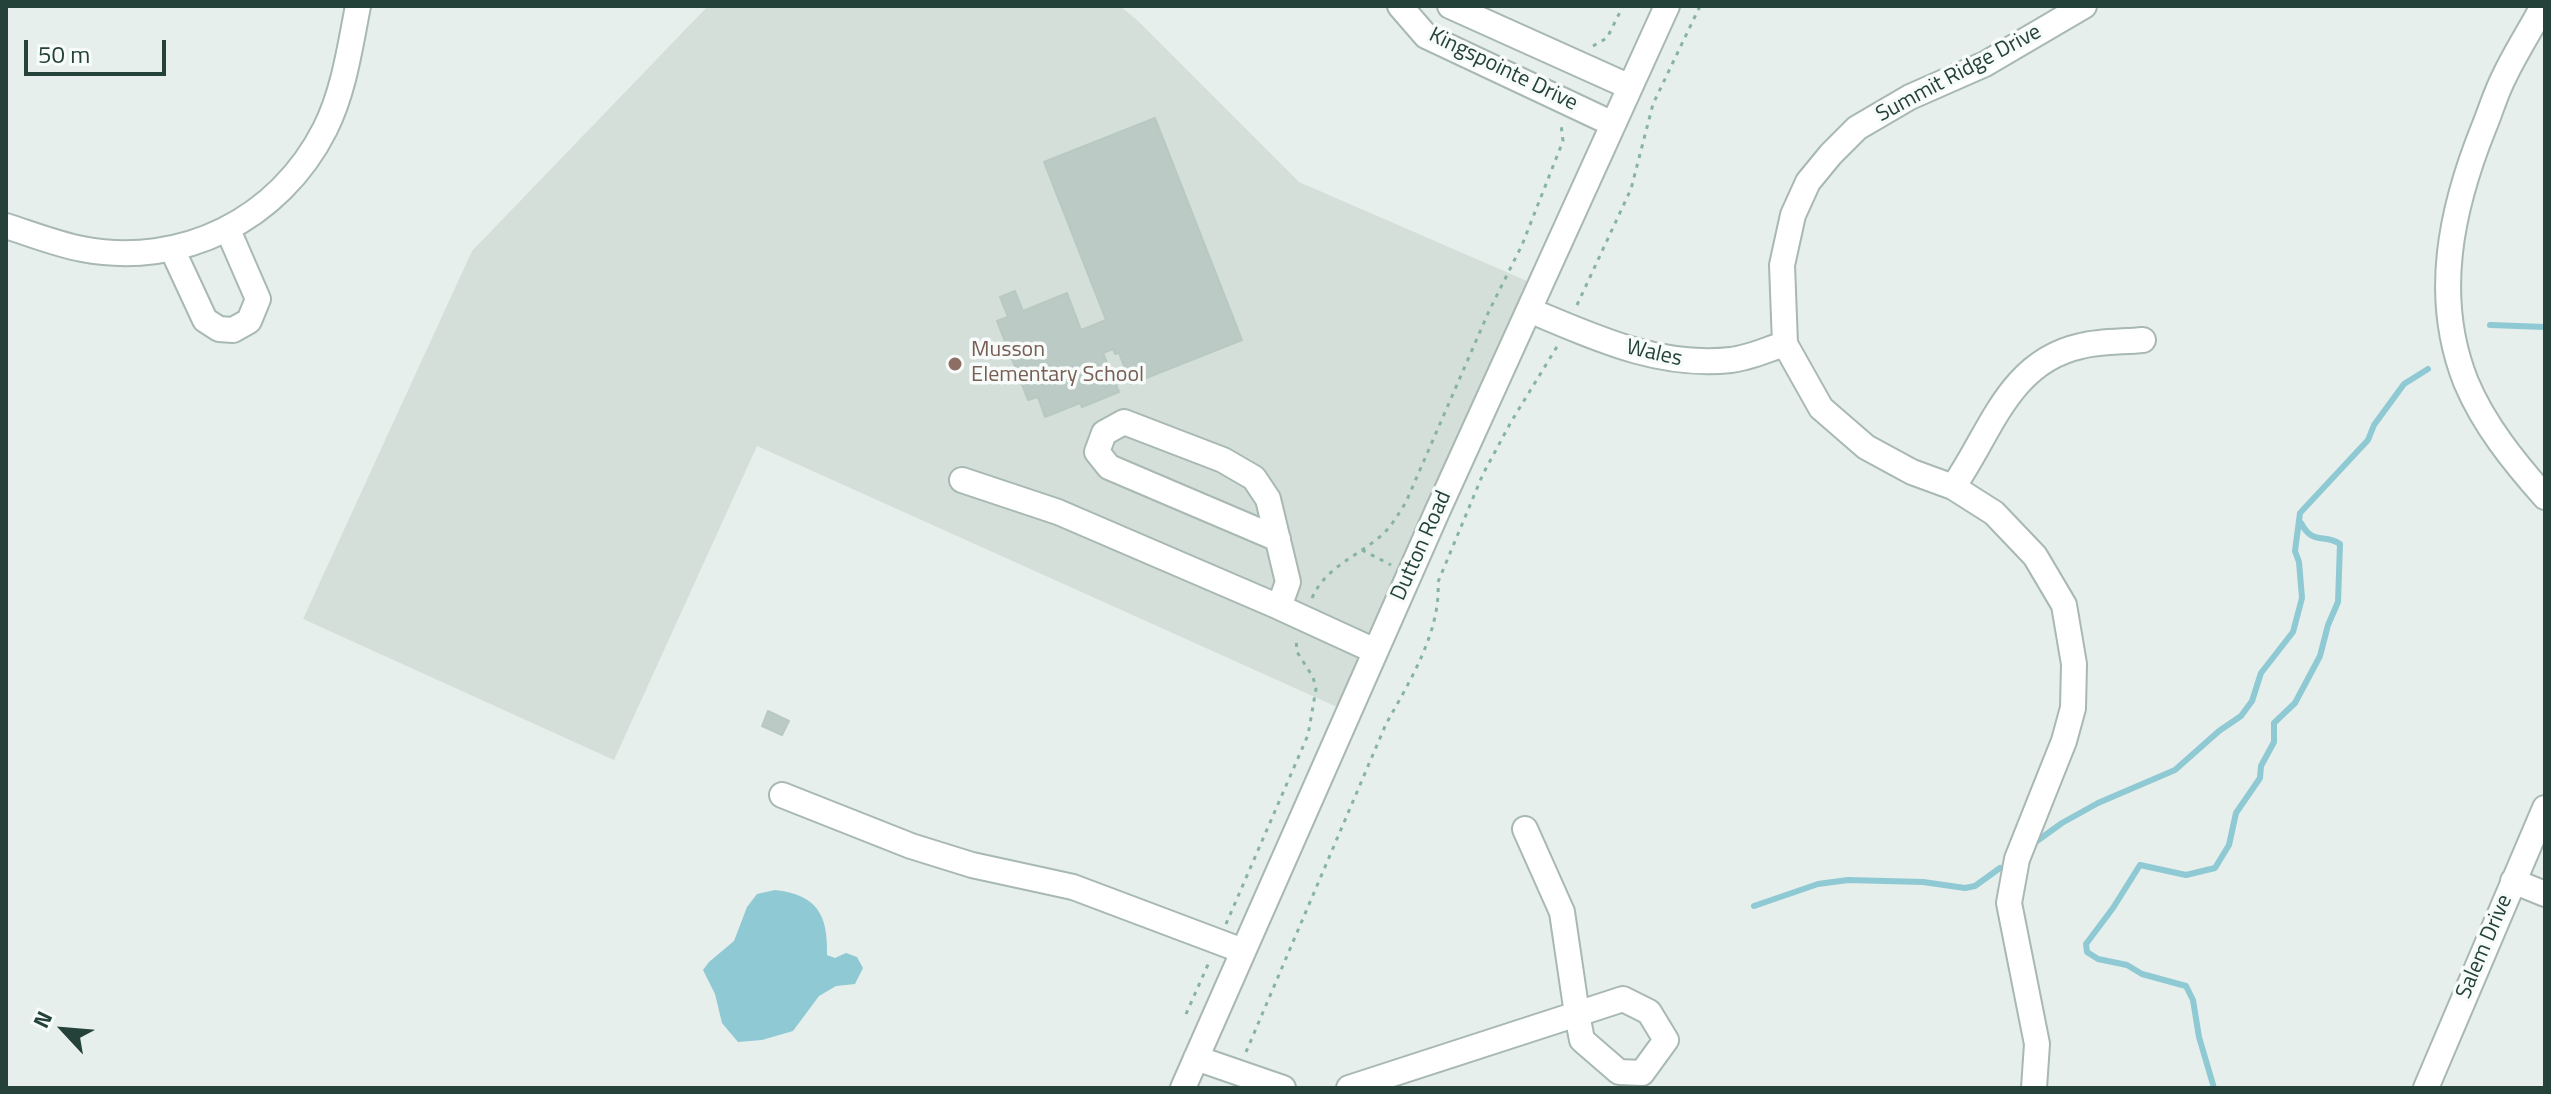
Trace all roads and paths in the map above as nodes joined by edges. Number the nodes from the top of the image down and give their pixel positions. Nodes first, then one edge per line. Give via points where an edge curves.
1 (358, 6) edge
2 (1400, 6) edge
3 (1450, 6) edge
4 (1623, 6) edge
5 (1667, 6) edge
6 (1700, 6) edge
7 (2084, 6) edge
8 (2543, 6) edge
9 (1580, 65) junction
10 (1630, 87) junction
11 (1564, 101) junction
12 (1613, 124) junction
13 (6, 226) edge
14 (228, 230) junction
15 (172, 249) junction
16 (1529, 310) junction
17 (1568, 326) junction
18 (2143, 340) dead end
19 (1785, 344) junction
20 (962, 480) dead end
21 (1953, 487) junction
22 (2545, 497) edge
23 (1278, 539) junction
24 (1362, 550) junction
25 (1387, 564) dead end
26 (1279, 607) junction
27 (1303, 619) junction
28 (1375, 651) junction
29 (782, 795) dead end
30 (2545, 808) edge
31 (1525, 829) dead end
32 (2513, 881) junction
33 (2545, 894) edge
34 (1219, 941) junction
35 (1243, 951) junction
36 (1186, 1014) dead end
37 (1196, 1058) junction
38 (1237, 1073) junction
39 (1183, 1088) edge
40 (1283, 1088) edge
41 (1349, 1088) edge
42 (2034, 1088) edge
43 (2426, 1088) edge

1 - 14 street via 335,104 307,161 272,198
2 - 11 street, Kingspointe Drive via 1426,36
3 - 9 street, Kingspointe Drive
4 - 9 path via 1607,38 1587,51
5 - 10 street, Dutton Road
6 - 17 path via 1653,104 1631,189
7 - 19 street, Summit Ridge Drive via 1985,64 1910,97 1857,128 1831,154 1808,182 1786,243 1781,301
8 - 22 street via 2504,76 2470,162 2450,245 2447,295 2451,333 2466,382 2496,437
9 - 10 street, Kingspointe Drive
10 - 12 street, Dutton Road
11 - 12 street, Kingspointe Drive
11 - 24 path via 1558,115 1564,134 1560,150 1450,406 1396,519
12 - 16 street, Dutton Road
13 - 15 street via 82,249
14 - 15 street
14 - 15 street via 258,299 249,321 233,330 205,320
16 - 17 street, Wales
16 - 28 street, Dutton Road
17 - 19 street, Wales via 1685,363 1735,360
17 - 38 path via 1483,474 1438,582 1430,633
18 - 21 street via 2082,345 2054,355 2019,381
19 - 21 street, Summit Ridge Drive via 1821,408 1866,447
20 - 26 street via 1058,512
21 - 42 street, Summit Ridge Drive via 1994,513 2035,556 2064,605 2074,664 2073,708 2017,859 2009,903 2037,1044
23 - 23 street via 1268,499 1254,478 1223,460 1124,422 1104,433 1097,452 1109,467
23 - 26 street via 1288,582
24 - 25 path
24 - 27 path via 1324,579
26 - 27 street
27 - 28 street
27 - 34 path via 1295,640 1297,652 1316,689 1308,735
28 - 35 street, Dutton Road
29 - 34 street via 911,846 1073,887
30 - 32 street, Salem Drive
31 - 41 street via 1562,912 1577,1014
32 - 33 street
32 - 43 street, Salem Drive
34 - 35 street
34 - 36 path
35 - 37 street, Dutton Road
37 - 38 street
37 - 39 street, Dutton Road
38 - 40 street

